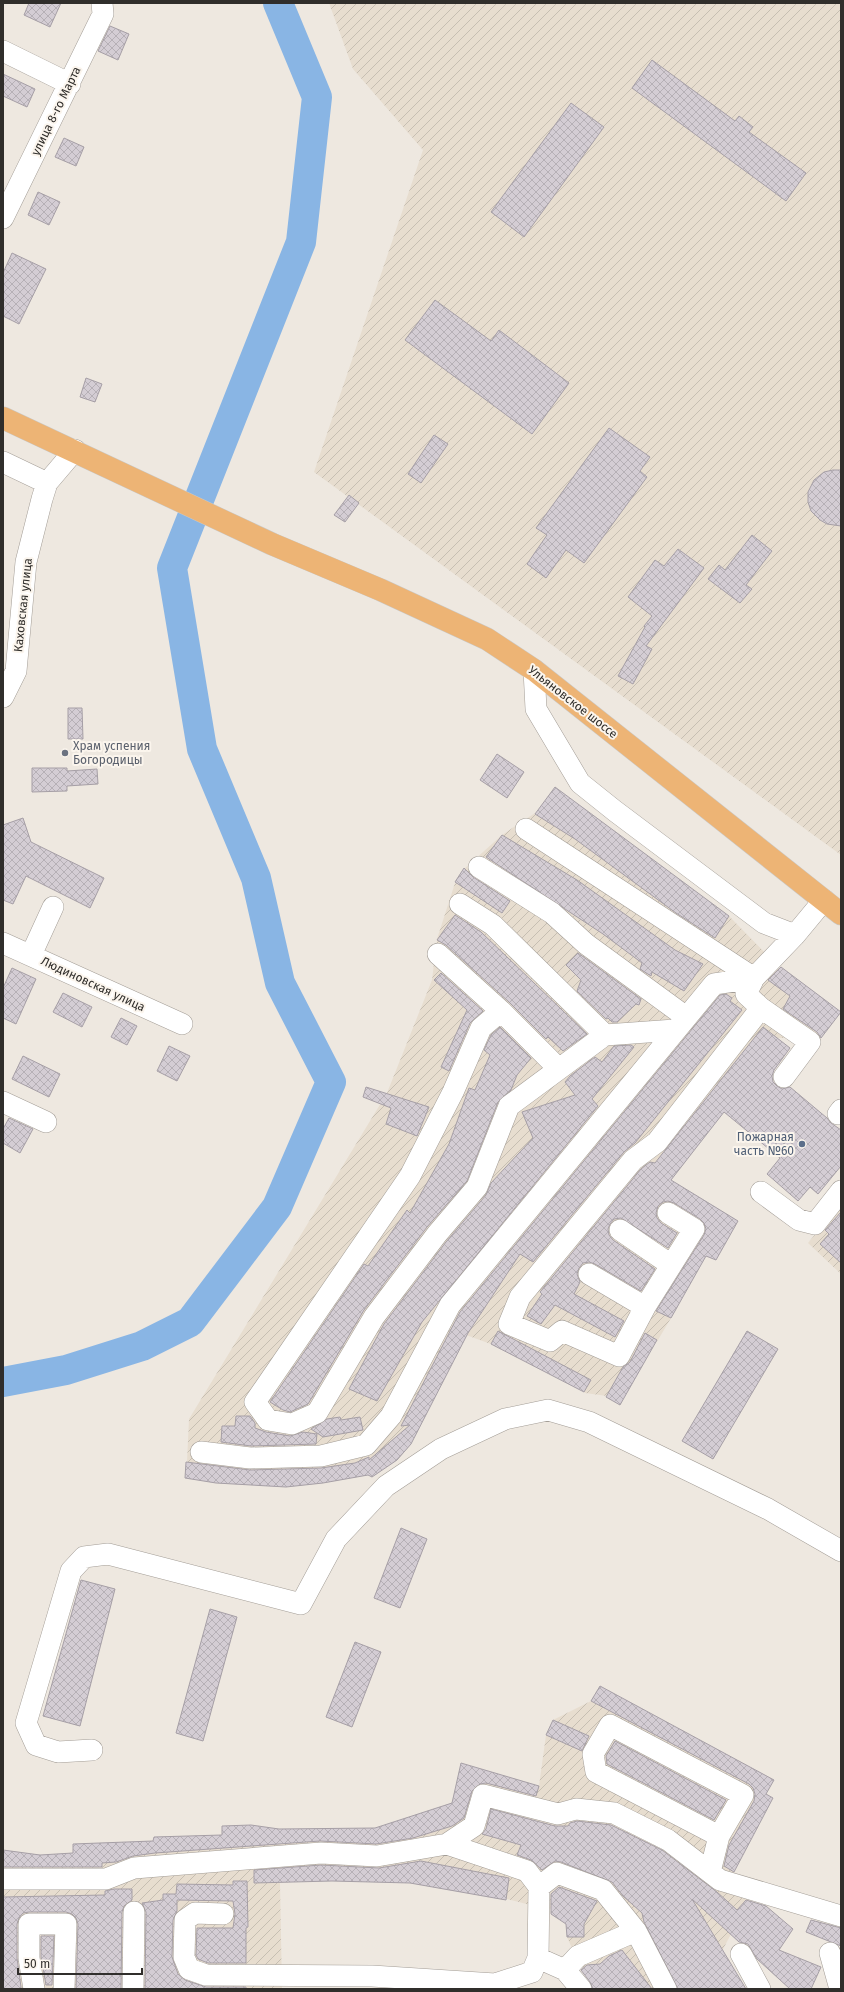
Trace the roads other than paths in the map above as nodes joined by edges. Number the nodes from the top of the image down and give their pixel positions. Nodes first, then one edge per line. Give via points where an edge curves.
1 (102, 3) edge
2 (3, 51) edge
3 (70, 84) junction
4 (3, 218) edge
5 (3, 418) edge
6 (75, 450) junction
7 (3, 462) edge
8 (47, 483) junction
9 (534, 670) junction
10 (3, 697) edge
11 (526, 829) dead end
12 (479, 867) dead end
13 (824, 900) junction
14 (460, 904) dead end
15 (53, 907) dead end
16 (841, 914) edge
17 (795, 935) junction
18 (3, 943) edge
19 (438, 954) dead end
20 (30, 955) junction
21 (754, 978) junction
22 (761, 1008) junction
23 (501, 1011) junction
24 (182, 1024) dead end
25 (681, 1024) junction
26 (606, 1035) junction
27 (559, 1069) junction
28 (784, 1078) dead end
29 (3, 1102) edge
30 (46, 1122) dead end
31 (841, 1191) edge
32 (761, 1192) dead end
33 (668, 1213) dead end
34 (620, 1230) dead end
35 (672, 1264) junction
36 (589, 1274) dead end
37 (645, 1307) junction
38 (201, 1452) dead end
39 (841, 1551) edge
40 (92, 1750) dead end
41 (720, 1836) junction
42 (447, 1844) junction
43 (710, 1872) junction
44 (3, 1879) edge
45 (539, 1887) junction
46 (134, 1912) dead end
47 (224, 1914) dead end
48 (841, 1916) edge
49 (636, 1931) junction
50 (830, 1953) dead end
51 (741, 1954) dead end
52 (538, 1958) junction
53 (566, 1970) junction
54 (34, 1989) edge
55 (64, 1989) edge
56 (133, 1989) edge
57 (581, 1989) edge
58 (666, 1989) edge
59 (760, 1989) edge
60 (840, 1989) edge

1 - 3 street, улица 8-го Марта via 103,14
2 - 3 street
3 - 4 street, улица 8-го Марта
5 - 6 main road, Ульяновское шоссе
6 - 8 street, Каховская улица
6 - 9 main road, Ульяновское шоссе via 272,544 487,639
7 - 8 street
8 - 10 street, Каховская улица via 26,562 16,671
9 - 13 main road, Ульяновское шоссе
9 - 17 street via 536,709 580,783 764,923
11 - 21 street
12 - 25 street via 552,913
13 - 16 main road, Ульяновское шоссе
13 - 17 street
14 - 26 street via 493,925
15 - 20 street
17 - 21 street
18 - 20 street, Людиновская улица
19 - 23 street
20 - 24 street, Людиновская улица
21 - 22 street via 746,994
21 - 25 street via 714,984
22 - 28 street via 810,1042
22 - 37 street via 657,1142 633,1160 520,1297 509,1324 550,1341 562,1331 619,1356
23 - 27 street
23 - 27 street via 481,1028 453,1092 410,1176 255,1402 268,1420 292,1424 316,1413 374,1317 437,1234 477,1187 509,1106
25 - 26 street
25 - 38 street via 450,1305 391,1416 366,1445 321,1456 250,1458
26 - 27 street
29 - 30 street
31 - 32 street via 815,1224 799,1220
33 - 35 street via 694,1229
34 - 35 street
35 - 37 street
36 - 37 street
39 - 40 street via 768,1509 590,1422 548,1410 505,1419 441,1448 386,1486 336,1539 301,1604 108,1554 84,1557 71,1571 26,1723 36,1745 58,1752
41 - 41 street via 596,1772 593,1754 610,1725 743,1795
41 - 43 street
42 - 43 street via 474,1826 483,1795 558,1814 576,1810 614,1814 668,1840
42 - 44 street via 377,1856 321,1853 134,1868 106,1879
42 - 45 street via 527,1871
43 - 48 street via 720,1880
45 - 49 street via 557,1873 603,1890
45 - 52 street
46 - 56 street
47 - 52 street via 195,1913 185,1920 184,1957 189,1970 206,1975 372,1976 494,1984 532,1972
49 - 53 street via 578,1956
49 - 58 street
50 - 60 street
51 - 59 street
52 - 53 street
53 - 57 street
54 - 55 street via 29,1958 29,1924 66,1924

